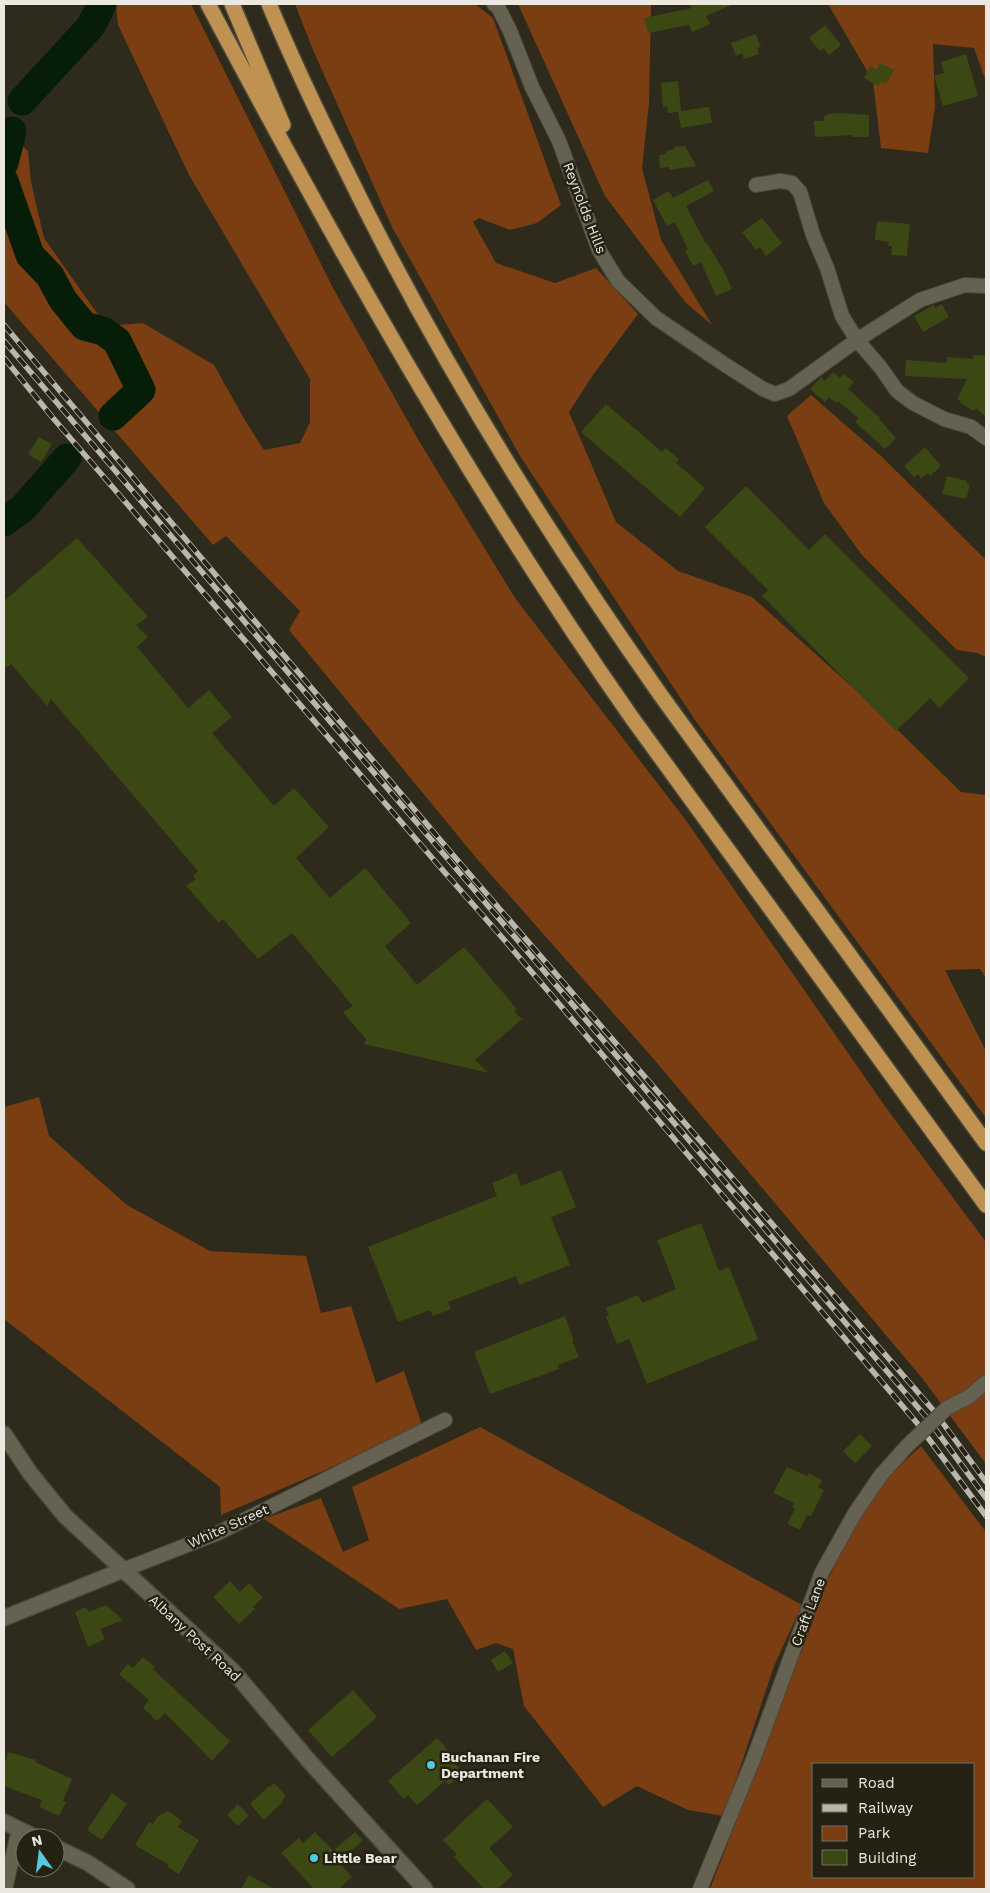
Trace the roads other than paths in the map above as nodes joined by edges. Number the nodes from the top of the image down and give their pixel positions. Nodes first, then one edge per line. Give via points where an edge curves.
1 (208, 4) edge
2 (232, 4) edge
3 (269, 4) edge
4 (494, 4) edge
5 (756, 185) dead end
6 (316, 202) junction
7 (986, 286) edge
8 (857, 340) junction
9 (986, 438) edge
10 (986, 1143) edge
11 (986, 1205) edge
12 (986, 1382) edge
13 (446, 1420) dead end
14 (4, 1434) edge
15 (123, 1570) junction
16 (4, 1618) edge
17 (4, 1822) edge
18 (17, 1828) edge
19 (15, 1846) edge
20 (65, 1851) edge
21 (5, 1889) edge
22 (127, 1889) edge
23 (425, 1889) edge
24 (700, 1889) edge

1 - 6 highway
2 - 6 highway
3 - 10 highway via 334,146 395,267 469,398 550,531 662,697
4 - 8 street, Reynolds Hills via 510,31 532,87 559,141 599,250 618,281 656,318 775,394 789,389
5 - 8 street via 780,181 792,183 800,192 842,316
6 - 11 highway via 482,491 579,643
7 - 8 street, Reynolds Hills via 965,285 920,300
8 - 9 street via 897,391 921,407 944,419 971,427
12 - 24 street, Craft Lane, bridge via 970,1396 947,1408 881,1475 822,1572 753,1760
13 - 15 street, White Street via 218,1534
14 - 15 main road, Albany Post Road via 30,1473 66,1516
15 - 16 main road, White Street
15 - 23 main road, Albany Post Road via 233,1671
17 - 18 main road
19 - 21 street
20 - 22 main road

